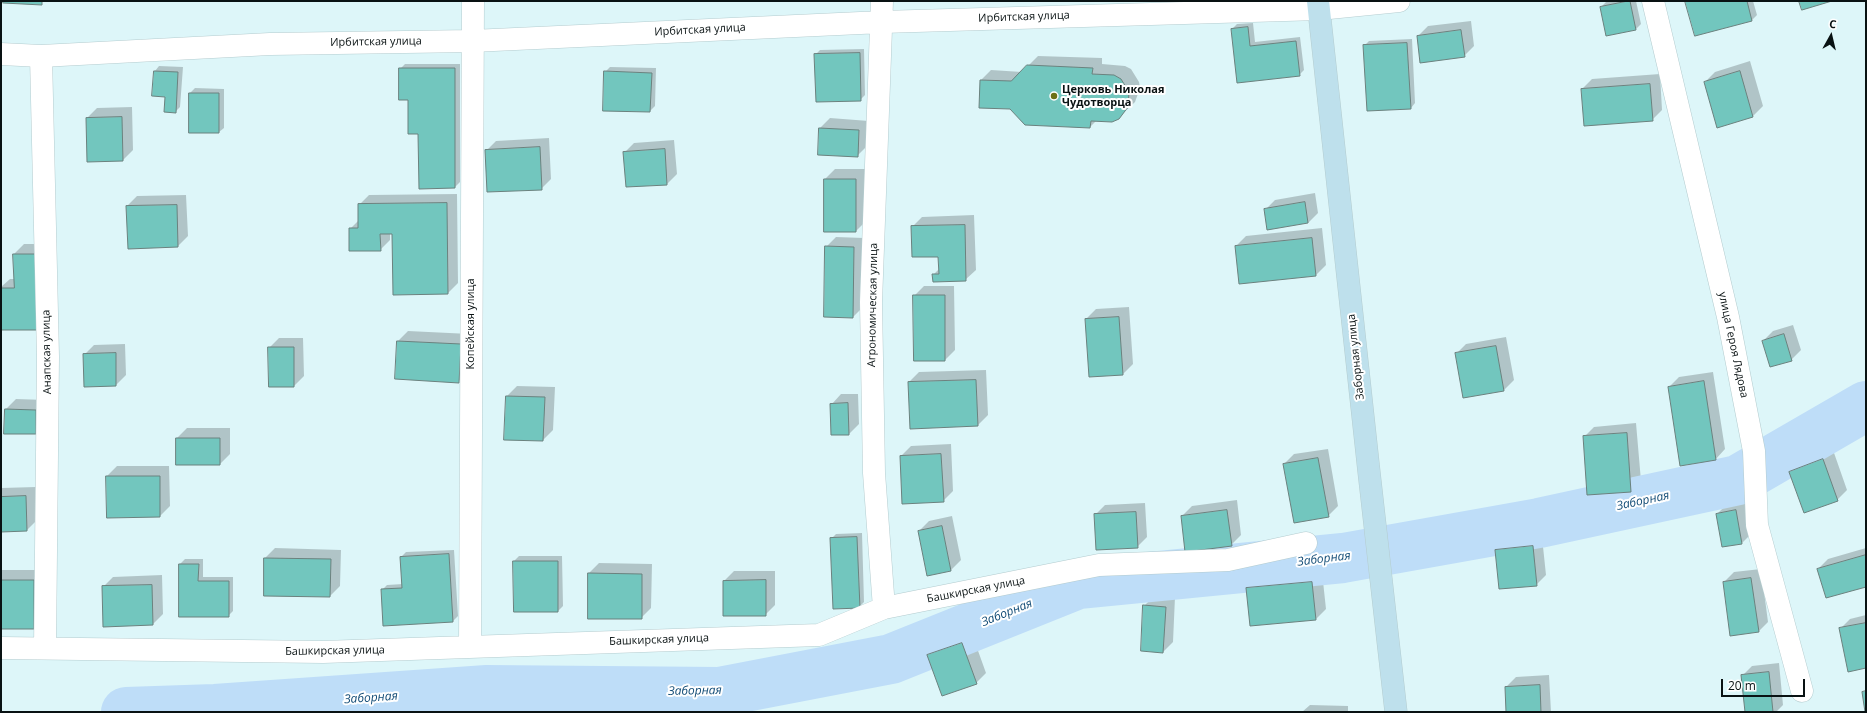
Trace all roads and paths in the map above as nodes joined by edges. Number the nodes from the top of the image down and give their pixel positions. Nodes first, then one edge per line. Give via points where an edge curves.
1 (473, 1) edge
2 (1399, 1) edge
3 (1653, 1) edge
4 (1319, 5) edge
5 (882, 11) edge
6 (472, 41) junction
7 (1, 54) edge
8 (41, 56) junction
9 (1306, 543) dead end
10 (884, 608) junction
11 (470, 646) junction
12 (1, 648) edge
13 (45, 648) junction
14 (1802, 691) dead end
15 (1396, 712) edge

1 - 6 street, Копейская улица
2 - 4 street, Ирбитская улица
3 - 14 street, улица Героя Лядова via 1731,332 1754,451 1757,524
4 - 5 street, Ирбитская улица
4 - 15 street, Заборная улица
5 - 6 street, Ирбитская улица
5 - 10 street, Агрономическая улица via 871,302 874,473
6 - 8 street, Ирбитская улица via 270,44
6 - 11 street, Копейская улица
7 - 8 street, Ирбитская улица
8 - 13 street, Анапская улица via 48,357
9 - 10 street, Башкирская улица via 1228,560 1099,565
10 - 11 street, Башкирская улица via 819,635
11 - 13 street, Башкирская улица via 323,652
12 - 13 street, Башкирская улица

